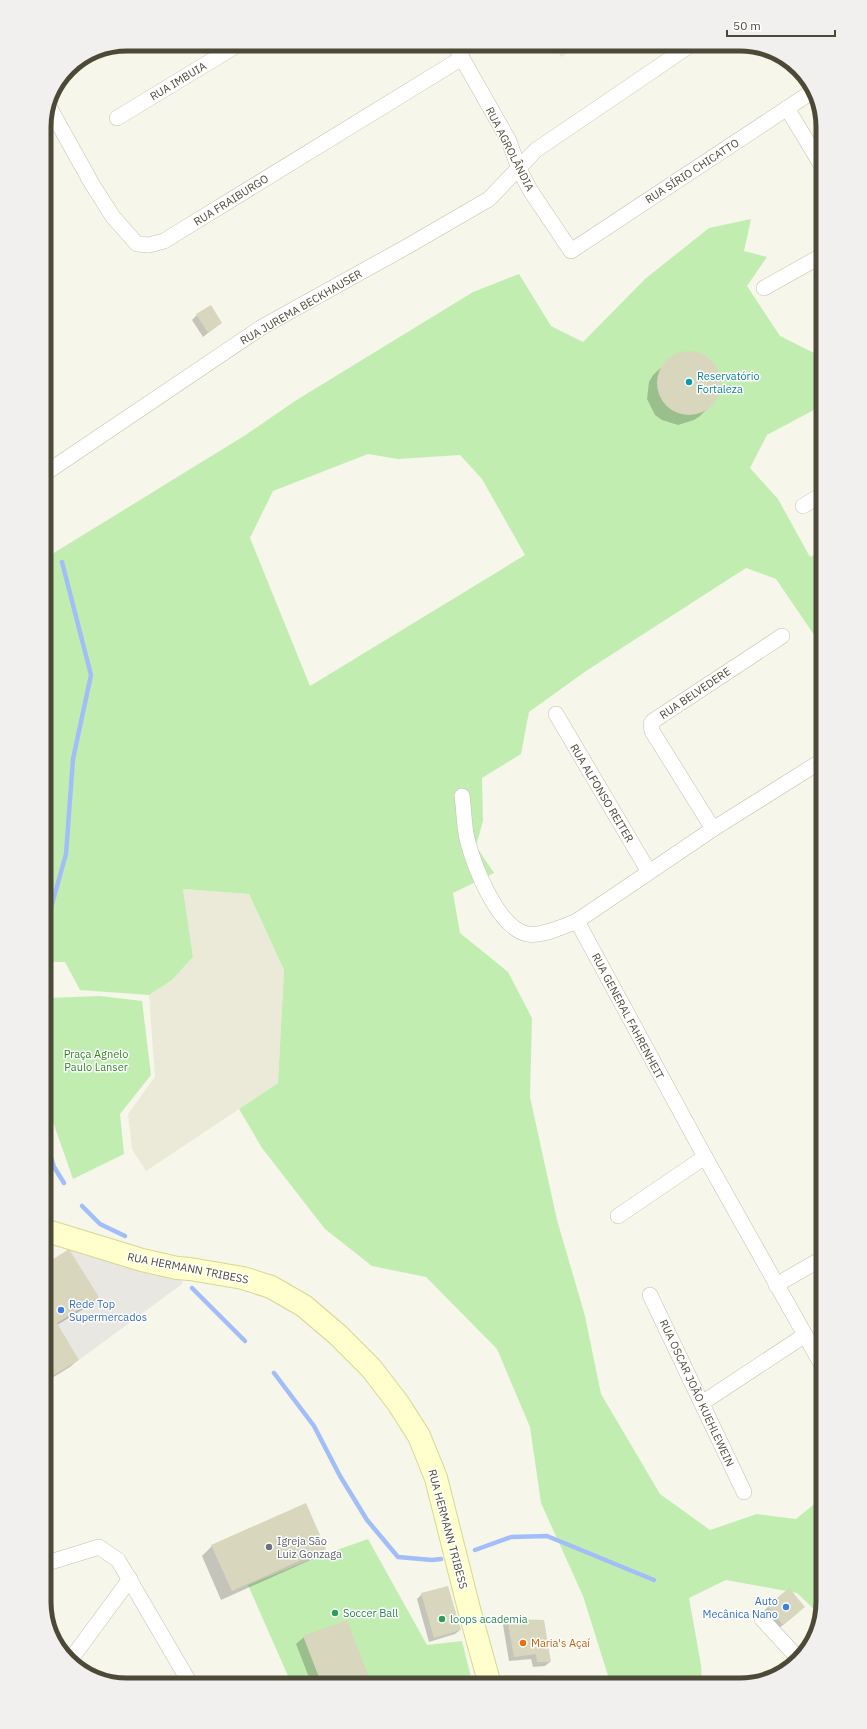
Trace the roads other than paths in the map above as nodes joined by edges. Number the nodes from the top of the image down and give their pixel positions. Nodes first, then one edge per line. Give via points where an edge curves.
1 (227, 51) edge
2 (458, 51) edge
3 (670, 51) edge
4 (462, 58) junction
5 (808, 94) edge
6 (787, 108) junction
7 (53, 114) edge
8 (117, 118) dead end
9 (816, 156) edge
10 (519, 170) junction
11 (571, 251) joint
12 (816, 259) edge
13 (764, 288) dead end
14 (51, 469) edge
15 (816, 498) edge
16 (803, 506) dead end
17 (782, 636) dead end
18 (556, 714) dead end
19 (816, 764) edge
20 (462, 796) dead end
21 (713, 829) junction
22 (649, 872) junction
23 (577, 921) junction
24 (705, 1157) junction
25 (618, 1216) dead end
26 (51, 1237) edge
27 (816, 1262) edge
28 (776, 1285) junction
29 (650, 1294) dead end
30 (805, 1335) junction
31 (816, 1355) edge
32 (702, 1403) junction
33 (744, 1492) dead end
34 (51, 1562) edge
35 (130, 1579) junction
36 (762, 1619) dead end
37 (794, 1655) edge
38 (74, 1656) edge
39 (187, 1678) edge
40 (488, 1678) edge

1 - 8 street, RUA IMBUIA
2 - 4 street, RUA AGROLÂNDIA
3 - 10 street, RUA JUREMA BECKHAUSER via 536,150
4 - 7 street, RUA FRAIBURGO via 164,241 150,245 137,244 113,217
4 - 10 street, RUA AGROLÂNDIA via 509,141
5 - 6 street, RUA SÍRIO CHICATTO
6 - 9 street
6 - 11 street, RUA SÍRIO CHICATTO
10 - 11 street, RUA AGROLÂNDIA
10 - 14 street, RUA JUREMA BECKHAUSER via 489,199 262,327
12 - 13 street
15 - 16 street
17 - 21 street, RUA BELVEDERE via 651,724 652,731
18 - 22 street, RUA ALFONSO REITER
19 - 21 street
20 - 23 street via 467,838 476,866 488,893 505,920 528,934 559,928
21 - 22 street
22 - 23 street
23 - 24 street, RUA GENERAL FAHRENHEIT
24 - 25 street
24 - 28 street, RUA GENERAL FAHRENHEIT
26 - 40 main road, RUA HERMANN TRIBESS via 142,1260 243,1278 271,1287 304,1306 371,1368 419,1436 436,1478
27 - 28 street
28 - 30 street, RUA GENERAL FAHRENHEIT
29 - 32 street, RUA OSCAR JOÃO KUEHLEWEIN
30 - 31 street, RUA GENERAL FAHRENHEIT
30 - 32 street
32 - 33 street, RUA OSCAR JOÃO KUEHLEWEIN
34 - 35 street via 99,1547 118,1560
35 - 38 street
35 - 39 street
36 - 37 street

